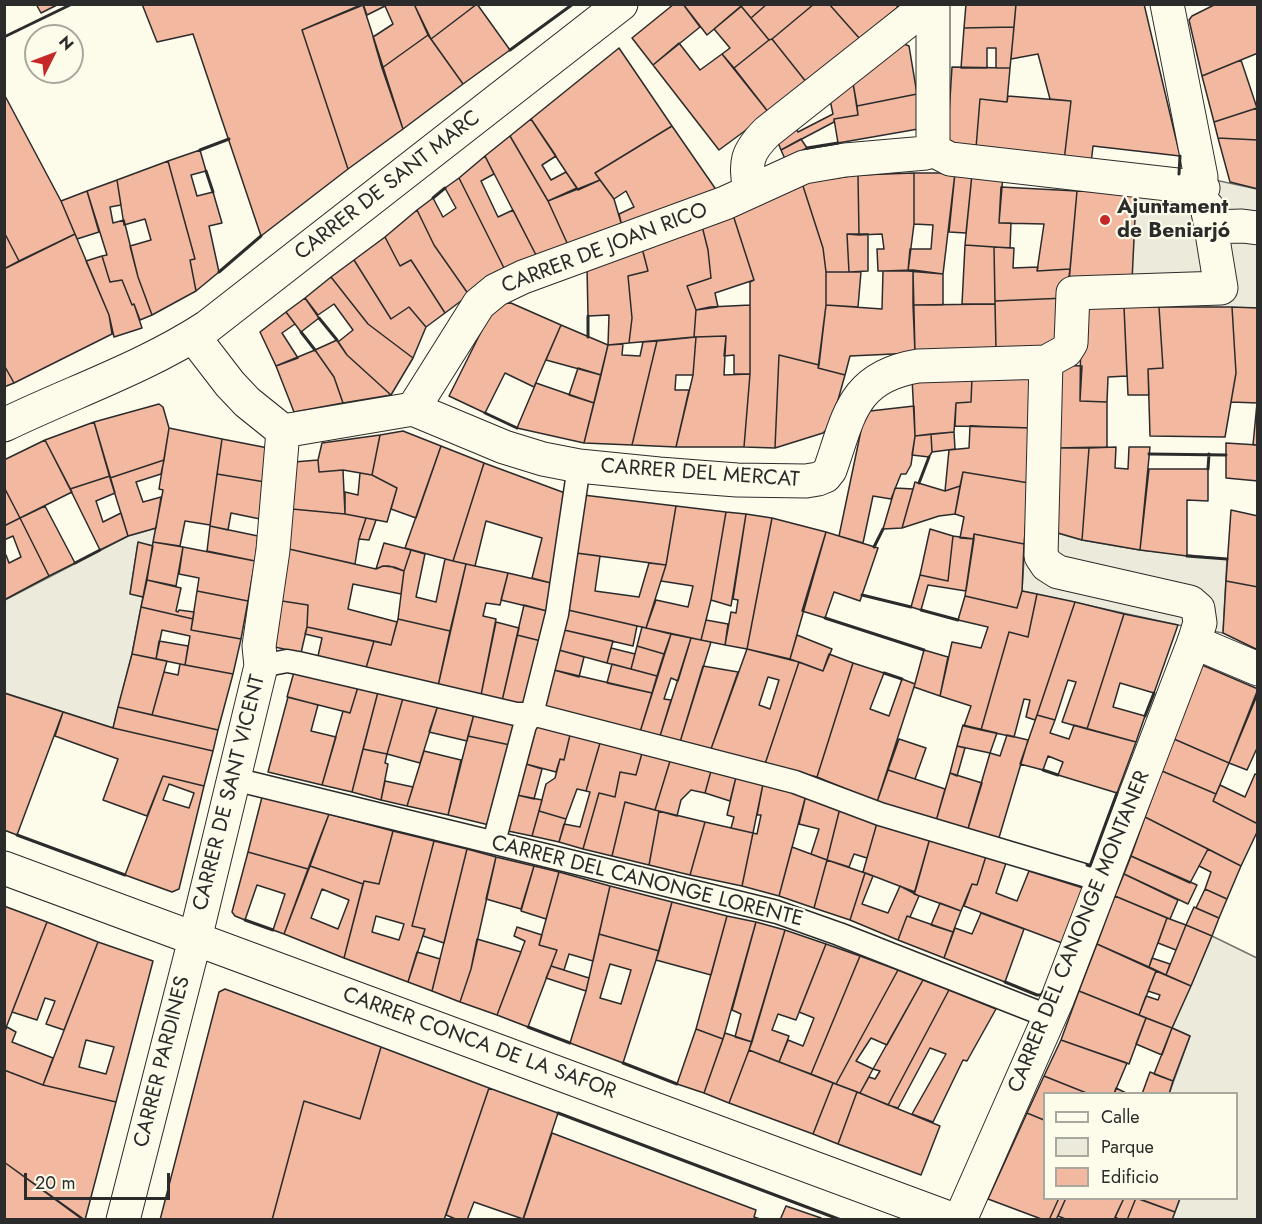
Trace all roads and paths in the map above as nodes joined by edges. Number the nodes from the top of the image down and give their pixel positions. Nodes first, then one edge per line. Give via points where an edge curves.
1 (621, 4) edge
2 (931, 4) edge
3 (1171, 6) edge
4 (931, 149) junction
5 (1202, 183) junction
6 (750, 191) junction
7 (1211, 227) junction
8 (1257, 228) edge
9 (193, 336) junction
10 (1046, 362) junction
11 (413, 409) junction
12 (4, 425) edge
13 (284, 431) junction
14 (579, 465) junction
15 (1194, 642) junction
16 (261, 666) junction
17 (1257, 669) edge
18 (532, 714) junction
19 (234, 779) junction
20 (494, 842) junction
21 (4, 868) edge
22 (1104, 881) junction
23 (195, 939) junction
24 (1050, 1017) junction
25 (123, 1220) edge
26 (954, 1220) edge
27 (960, 1220) edge

1 - 9 street, CARRER DE SANT MARC
2 - 4 street
2 - 6 street via 756,143 747,161
3 - 5 street
4 - 5 street via 950,159 1136,180
4 - 6 street, CARRER DE JOAN RICO via 921,154 818,164
5 - 7 street
6 - 11 street, CARRER DE JOAN RICO via 496,290 467,321
7 - 8 street
7 - 10 street via 1221,288 1073,293 1071,343 1066,351
9 - 12 street, CARRER DE SANT MARC via 151,360
9 - 13 street via 247,402
10 - 14 street, CARRER DEL MERCAT via 918,366 886,375 852,405 830,470 825,476 806,481 737,480
10 - 15 street, CARRER DEL CANONGE MONTANER via 1041,556 1058,572 1190,602 1198,609 1200,623
11 - 13 street
11 - 14 street, CARRER DEL MERCAT via 504,447
13 - 16 street, CARRER DE SANT VICENT via 259,645
14 - 18 lane via 557,614
15 - 17 street
15 - 22 street, CARRER DEL CANONGE MONTANER
16 - 18 lane via 287,661 516,714
16 - 19 street, CARRER DE SANT VICENT
18 - 20 lane via 525,725
18 - 22 lane via 795,782 880,814
19 - 20 lane, CARRER DEL CANONGE LORENTE
19 - 23 street, CARRER DE SANT VICENT
20 - 24 lane, CARRER DEL CANONGE LORENTE via 777,912
21 - 23 street, CARRER CONCA DE LA SAFOR
22 - 24 street, CARRER DEL CANONGE MONTANER
23 - 25 street, CARRER PARDINES
23 - 26 street, CARRER CONCA DE LA SAFOR
24 - 27 street, CARRER DEL CANONGE MONTANER

